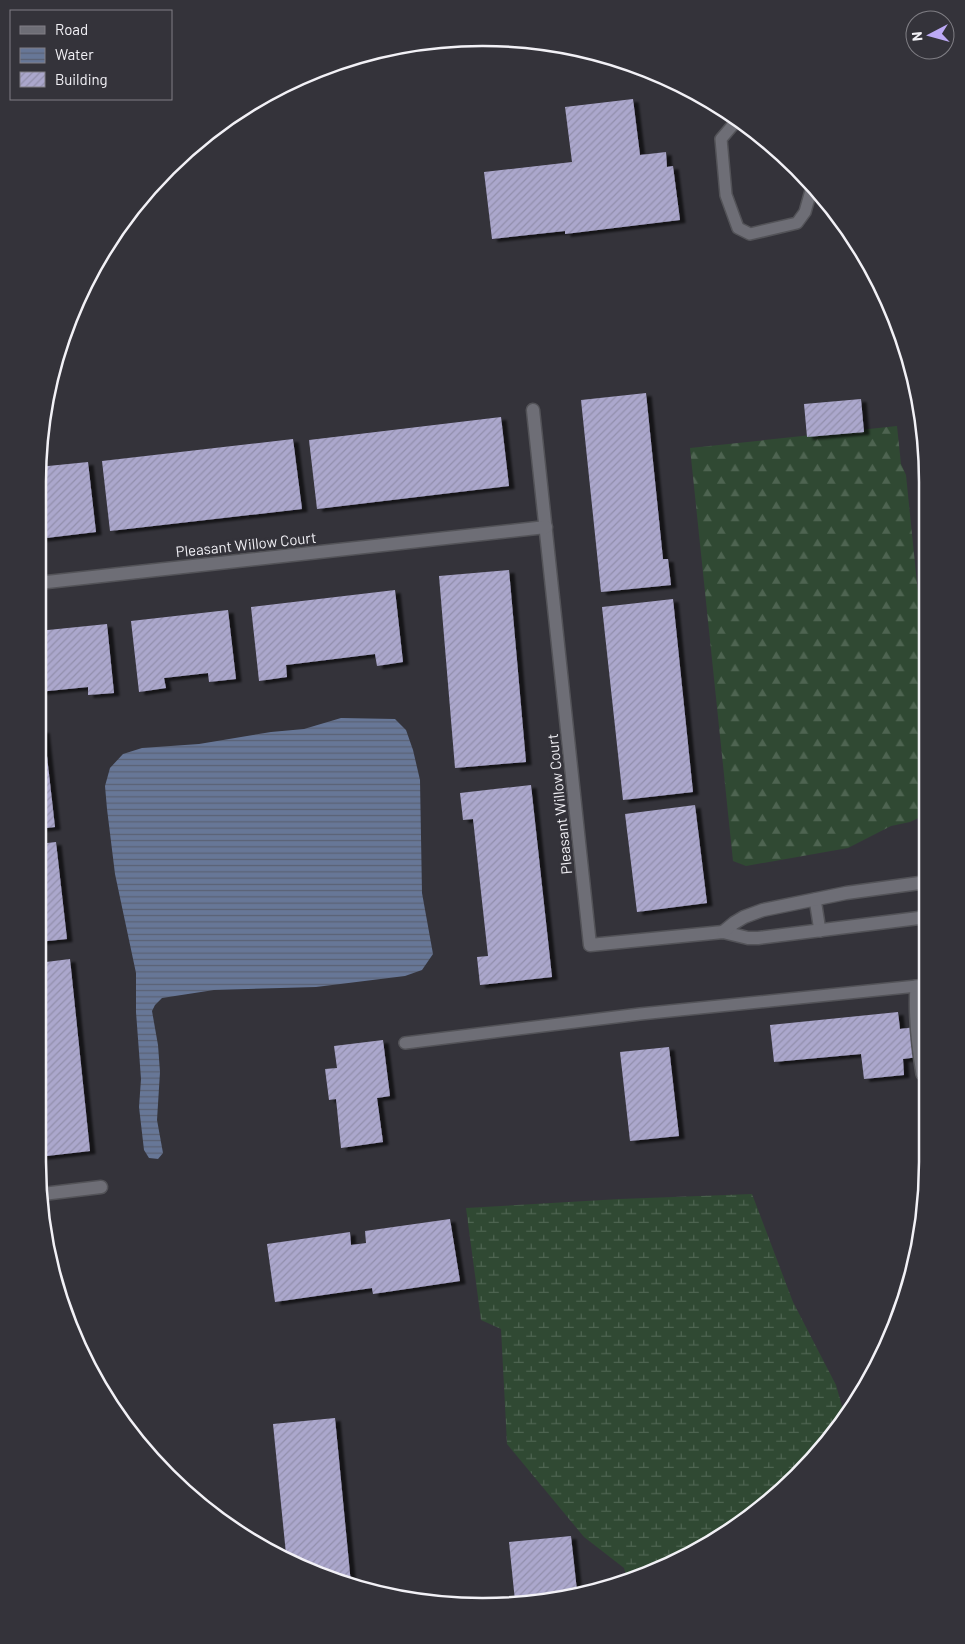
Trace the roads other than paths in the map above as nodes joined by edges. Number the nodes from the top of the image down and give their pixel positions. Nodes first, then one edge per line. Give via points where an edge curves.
1 (733, 125) edge
2 (810, 195) edge
3 (533, 410) dead end
4 (546, 527) junction
5 (46, 582) edge
6 (919, 883) edge
7 (815, 899) junction
8 (919, 919) edge
9 (820, 931) junction
10 (723, 932) junction
11 (919, 986) edge
12 (919, 998) edge
13 (405, 1044) dead end
14 (919, 1058) edge
15 (101, 1187) dead end
16 (47, 1193) edge

1 - 2 lane via 721,139 726,195 738,228 750,234 796,223 805,212
3 - 4 street, Pleasant Willow Court
4 - 5 street, Pleasant Willow Court
4 - 10 street, Pleasant Willow Court via 590,945
6 - 7 street, Pleasant Willow Court
7 - 9 lane
7 - 10 street, Pleasant Willow Court via 755,913
8 - 9 street, Pleasant Willow Court
9 - 10 street, Pleasant Willow Court via 748,938
11 - 13 lane via 640,1014
12 - 14 lane via 915,1022
15 - 16 street

